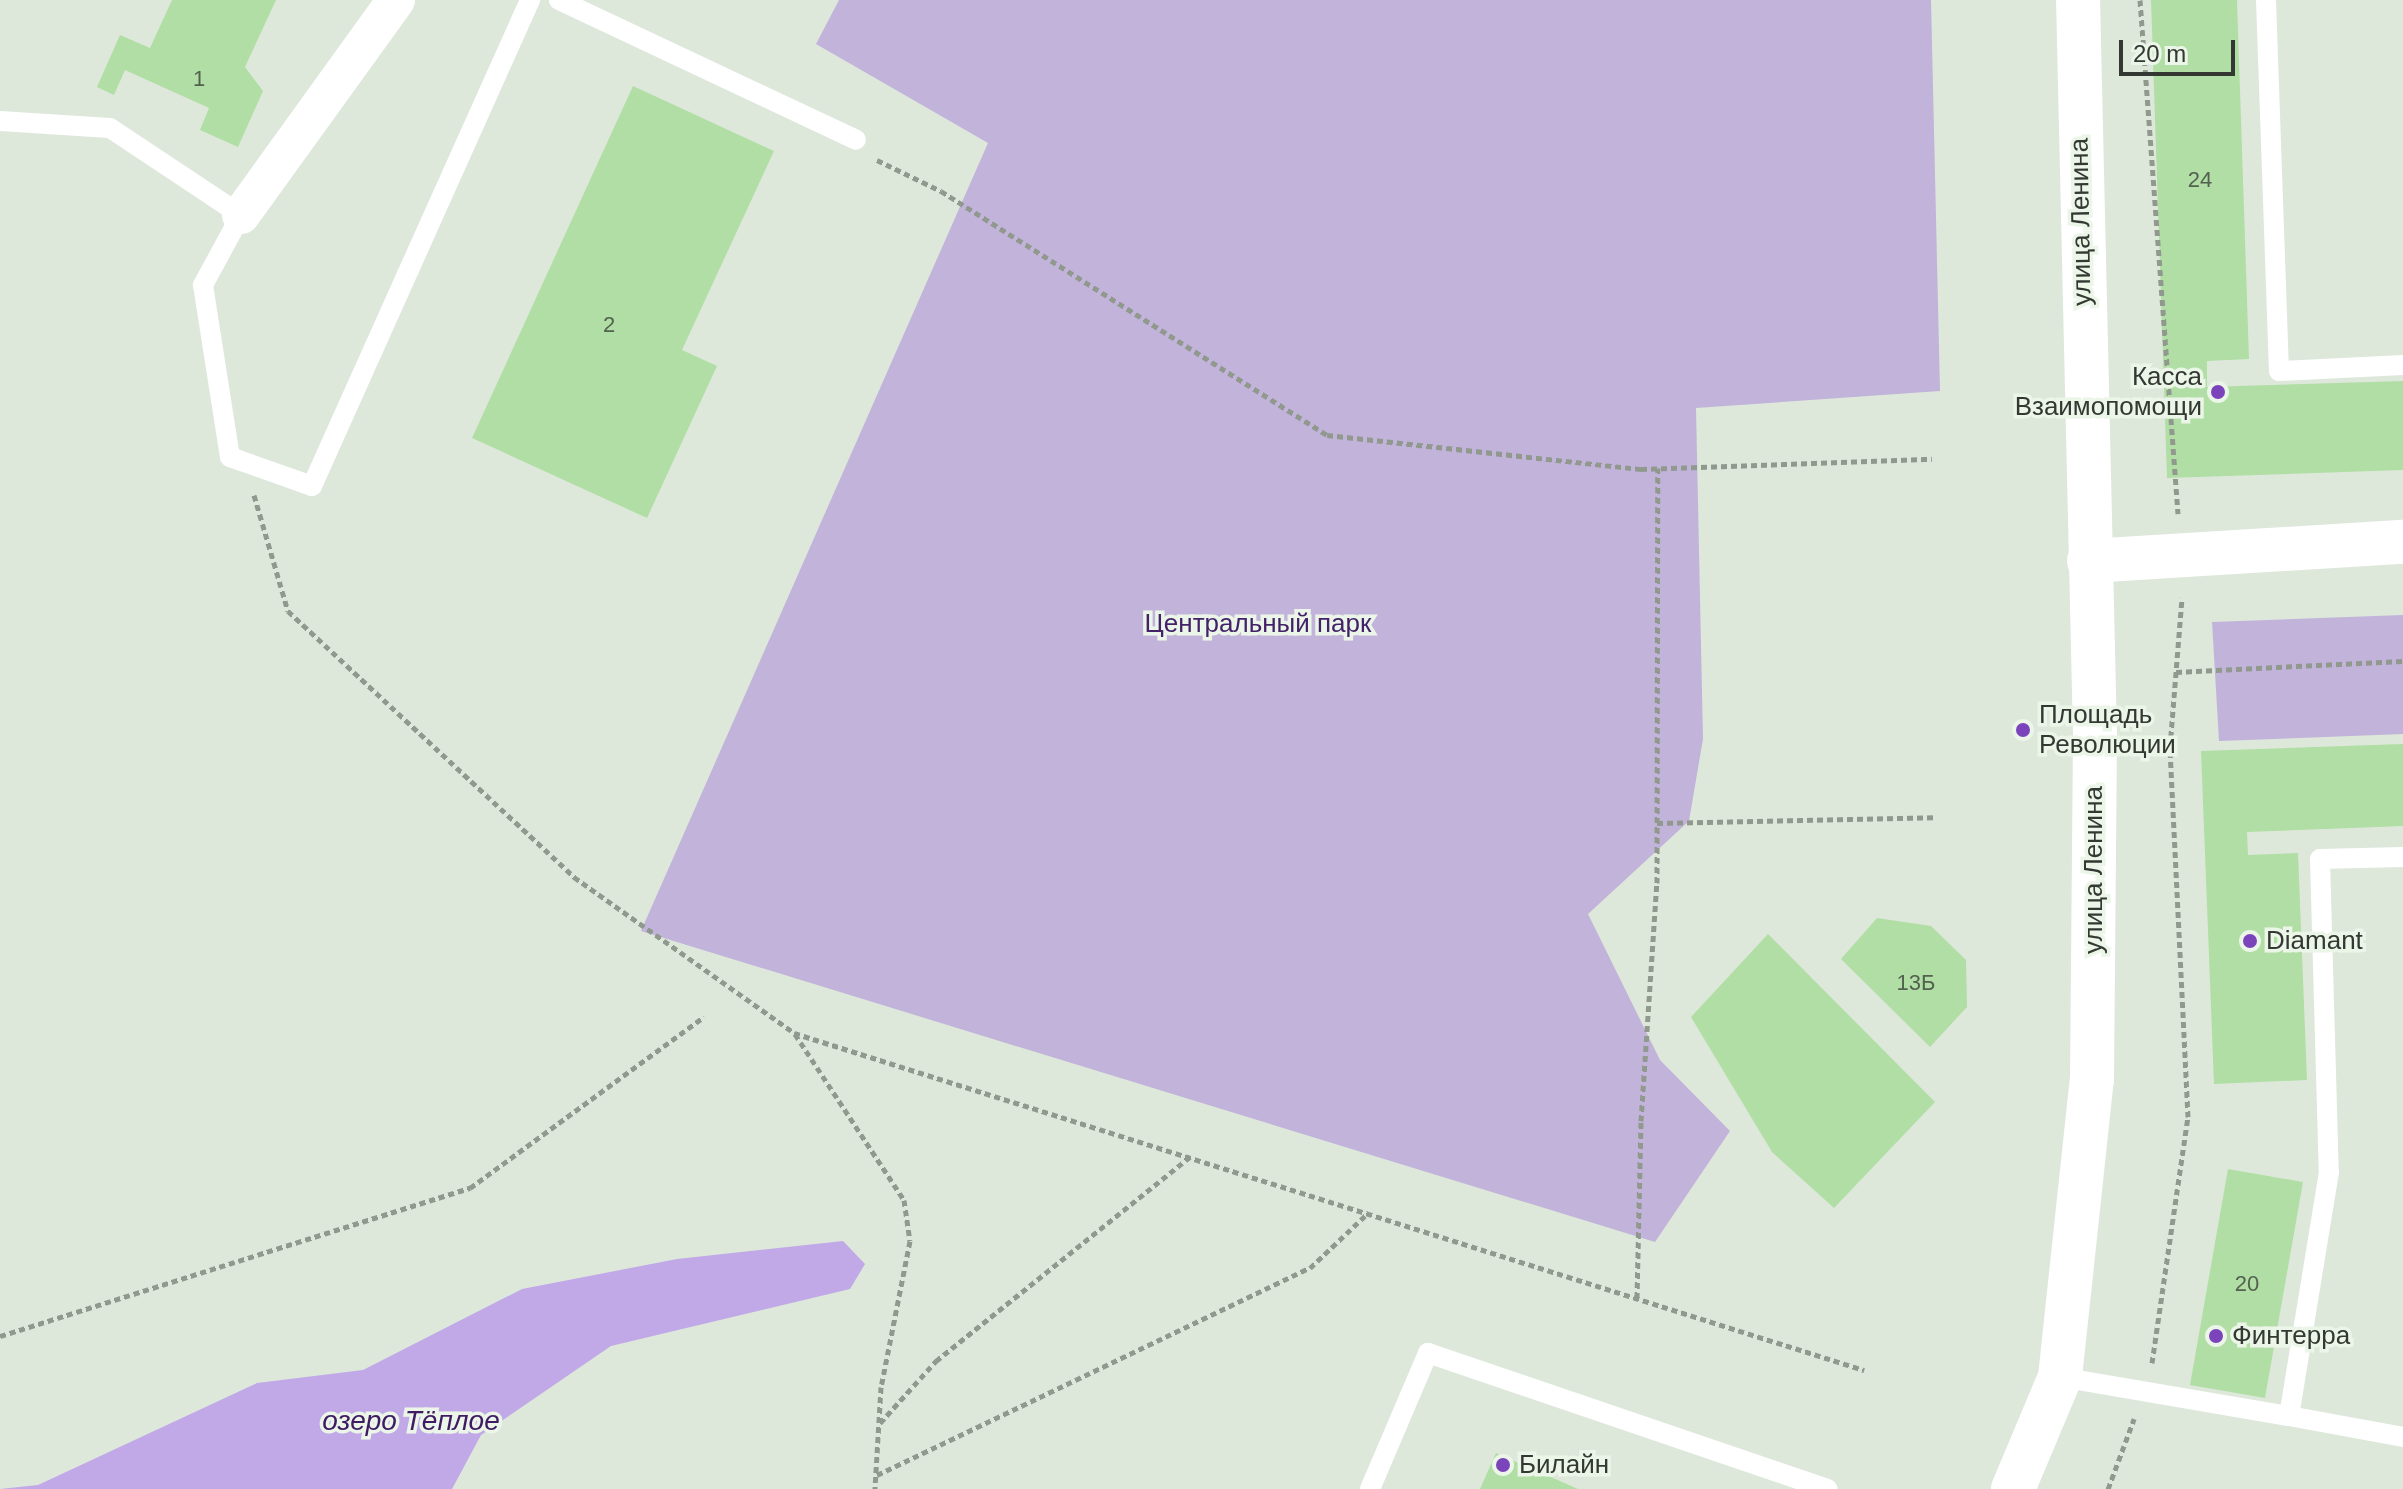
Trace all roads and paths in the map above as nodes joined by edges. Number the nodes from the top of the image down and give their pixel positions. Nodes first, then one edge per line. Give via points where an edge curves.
1 (396, 0) edge
2 (530, 0) edge
3 (559, 0) edge
4 (2078, 0) edge
5 (2140, 0) edge
6 (2266, 0) edge
7 (0, 121) edge
8 (863, 148) joint
9 (241, 215) junction
10 (2403, 365) edge
11 (1932, 459) dead end
12 (245, 462) junction
13 (1658, 468) junction
14 (2177, 501) dead end
15 (2403, 542) edge
16 (2184, 552) junction
17 (2089, 561) junction
18 (2403, 661) edge
19 (2176, 672) junction
20 (1935, 817) dead end
21 (1657, 823) junction
22 (2403, 857) edge
23 (704, 1017) dead end
24 (794, 1033) junction
25 (1192, 1155) junction
26 (1369, 1212) junction
27 (1637, 1298) junction
28 (0, 1336) edge
29 (1864, 1370) dead end
30 (2060, 1377) junction
31 (2145, 1391) junction
32 (2289, 1416) junction
33 (880, 1424) junction
34 (2403, 1437) edge
35 (877, 1475) junction
36 (875, 1489) edge
37 (1370, 1489) edge
38 (1828, 1489) edge
39 (2013, 1489) edge
40 (2108, 1489) edge

1 - 9 street
2 - 12 lane via 312,486
3 - 8 lane
4 - 17 main road, улица Ленина
5 - 14 path
6 - 10 lane via 2279,371
7 - 9 lane via 110,128
8 - 13 path via 941,191 1327,435
9 - 12 lane via 203,285 230,457
11 - 13 path
12 - 24 path via 288,611 574,877
13 - 21 path
15 - 16 main road
16 - 17 main road
16 - 19 path
17 - 30 main road, улица Ленина via 2095,736 2092,1080
18 - 19 path
19 - 31 path via 2170,747 2188,1117 2160,1331
20 - 21 path
21 - 27 path
22 - 32 lane via 2320,859 2329,1172
23 - 28 path via 470,1188
24 - 25 path
24 - 33 path via 904,1200 910,1241 881,1387
25 - 26 path
25 - 33 path via 936,1361
26 - 27 path
26 - 35 path via 1310,1268
27 - 29 path
30 - 31 lane
30 - 39 main road, улица Ленина
31 - 32 lane
31 - 40 path
32 - 34 lane
33 - 35 path
35 - 36 path
37 - 38 lane via 1428,1353

